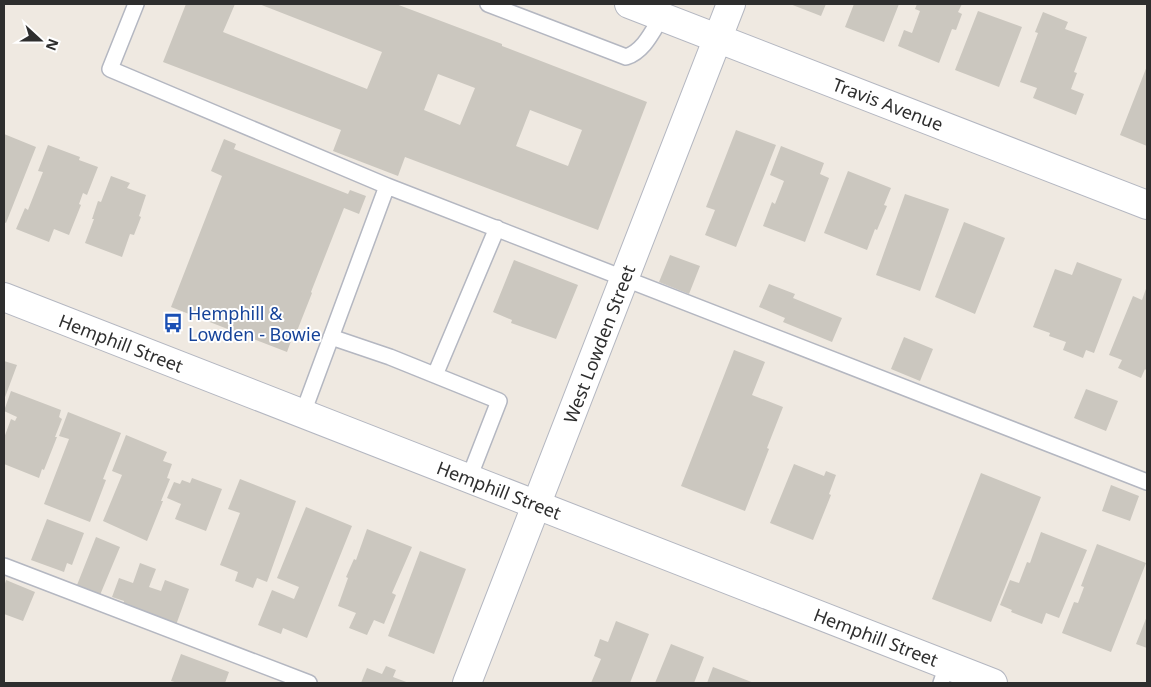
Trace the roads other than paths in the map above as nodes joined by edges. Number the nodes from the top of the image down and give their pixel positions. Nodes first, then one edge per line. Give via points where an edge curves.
1 (136, 4) edge
2 (488, 4) edge
3 (629, 4) edge
4 (731, 4) edge
5 (662, 16) junction
6 (718, 37) junction
7 (387, 186) junction
8 (1147, 205) edge
9 (497, 228) junction
10 (624, 278) junction
11 (4, 297) edge
12 (331, 336) junction
13 (435, 375) junction
14 (303, 414) junction
15 (469, 478) junction
16 (1147, 482) edge
17 (536, 505) junction
18 (4, 566) edge
19 (944, 674) edge
20 (309, 683) edge
21 (467, 683) edge
22 (993, 683) edge

1 - 7 lane via 110,69
2 - 5 lane via 626,57 644,44
3 - 5 street, Travis Avenue
4 - 6 street, West Lowden Street
5 - 6 street, Travis Avenue
6 - 8 street, Travis Avenue
6 - 10 street, West Lowden Street
7 - 9 lane
7 - 12 lane
9 - 10 lane
9 - 13 lane
10 - 16 lane
10 - 17 street, West Lowden Street
11 - 14 street, Hemphill Street
12 - 13 lane
12 - 14 lane
13 - 15 lane via 499,401
14 - 15 street, Hemphill Street
15 - 17 street, Hemphill Street
17 - 19 street, Hemphill Street
17 - 21 street, West Lowden Street
18 - 20 lane
19 - 22 street, Hemphill Street

